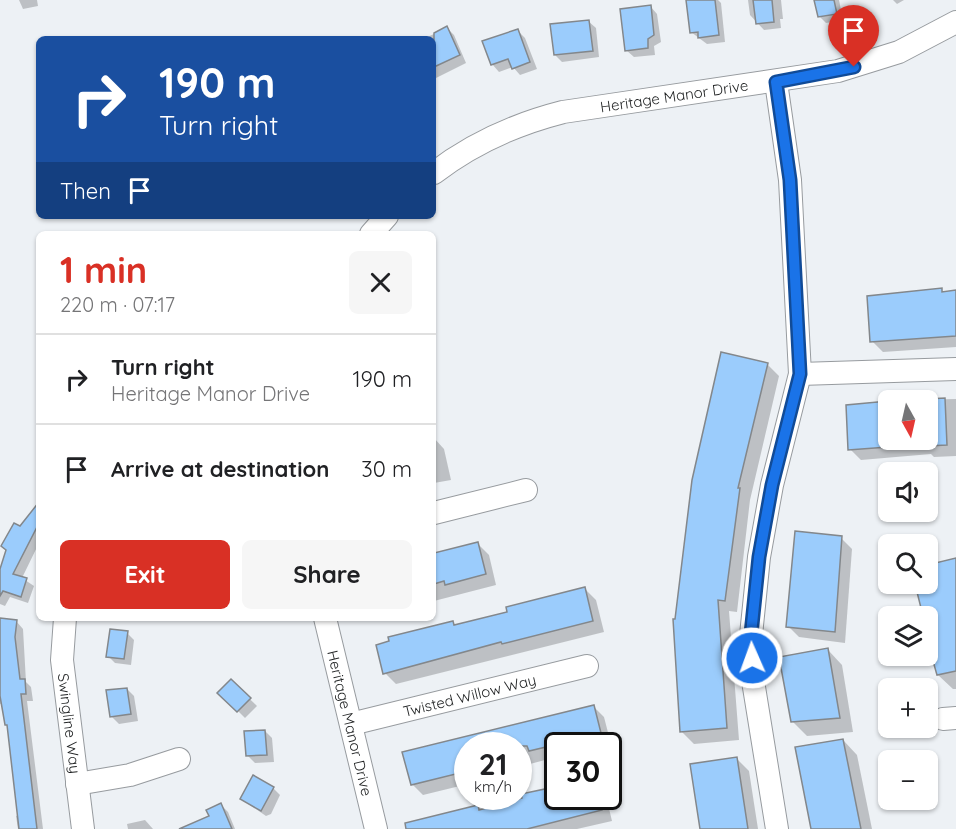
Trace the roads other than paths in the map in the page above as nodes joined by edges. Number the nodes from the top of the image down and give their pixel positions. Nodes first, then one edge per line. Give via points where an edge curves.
1 (956, 22) edge
2 (776, 82) junction
3 (436, 172) edge
4 (384, 219) edge
5 (374, 231) edge
6 (956, 369) edge
7 (800, 374) junction
8 (526, 490) dead end
9 (436, 512) edge
10 (65, 621) edge
11 (327, 621) edge
12 (587, 666) dead end
13 (351, 724) junction
14 (179, 759) dead end
15 (77, 784) junction
16 (82, 829) edge
17 (376, 829) edge
18 (777, 829) edge

1 - 2 street, Heritage Manor Drive via 927,40 870,63
2 - 3 street, Heritage Manor Drive via 534,119 503,131
2 - 7 street via 790,180
4 - 5 street
6 - 7 street
7 - 18 street via 772,485 751,634 753,681
8 - 9 street
10 - 15 street, Swingline Way via 62,660
11 - 13 street, Heritage Manor Drive
12 - 13 street, Twisted Willow Way
13 - 17 street, Heritage Manor Drive
14 - 15 street via 130,776
15 - 16 street, Swingline Way

